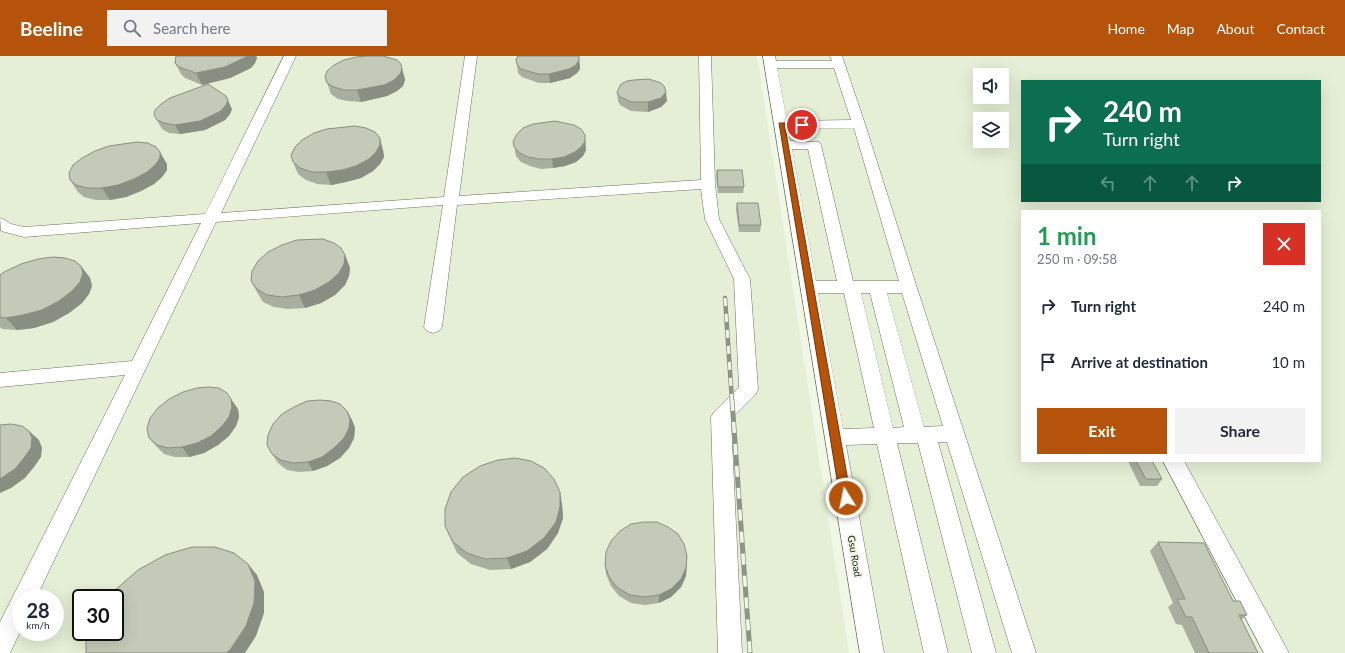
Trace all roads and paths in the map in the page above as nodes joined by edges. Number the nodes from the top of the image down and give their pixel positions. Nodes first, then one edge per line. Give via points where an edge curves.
1 (290, 56) edge
2 (471, 56) edge
3 (705, 56) edge
4 (770, 60) edge
5 (837, 60) edge
6 (859, 124) junction
7 (781, 125) junction
8 (784, 145) junction
9 (708, 184) junction
10 (451, 201) junction
11 (210, 218) junction
12 (0, 223) edge
13 (908, 286) junction
14 (809, 287) junction
15 (848, 287) junction
16 (877, 287) junction
17 (433, 327) dead end
18 (138, 367) junction
19 (0, 380) edge
20 (955, 434) junction
21 (921, 435) junction
22 (886, 436) junction
23 (835, 437) junction
24 (1174, 462) edge
25 (28, 589) edge
26 (12, 623) edge
27 (0, 647) edge
28 (730, 653) edge
29 (872, 653) edge
30 (936, 653) edge
31 (984, 653) edge
32 (1024, 653) edge
33 (1277, 653) edge

1 - 11 street
2 - 10 street
3 - 9 street
4 - 5 street
4 - 7 street, Gsu Road
5 - 6 street
6 - 7 street
6 - 13 street
7 - 8 street, Gsu Road
8 - 14 street, Gsu Road
8 - 15 street via 814,146
9 - 10 street
9 - 28 street via 712,219 742,280 749,389 721,417
10 - 11 street
10 - 17 street
11 - 12 street via 24,232 6,228
11 - 18 street
13 - 16 street
13 - 20 street
14 - 15 street
14 - 23 street, Gsu Road
15 - 16 street
15 - 22 street
16 - 21 street
18 - 19 street
18 - 25 street
20 - 21 street
20 - 32 street
21 - 22 street
21 - 31 street
22 - 23 street
22 - 30 street
23 - 29 street, Gsu Road
24 - 33 street
26 - 27 street

